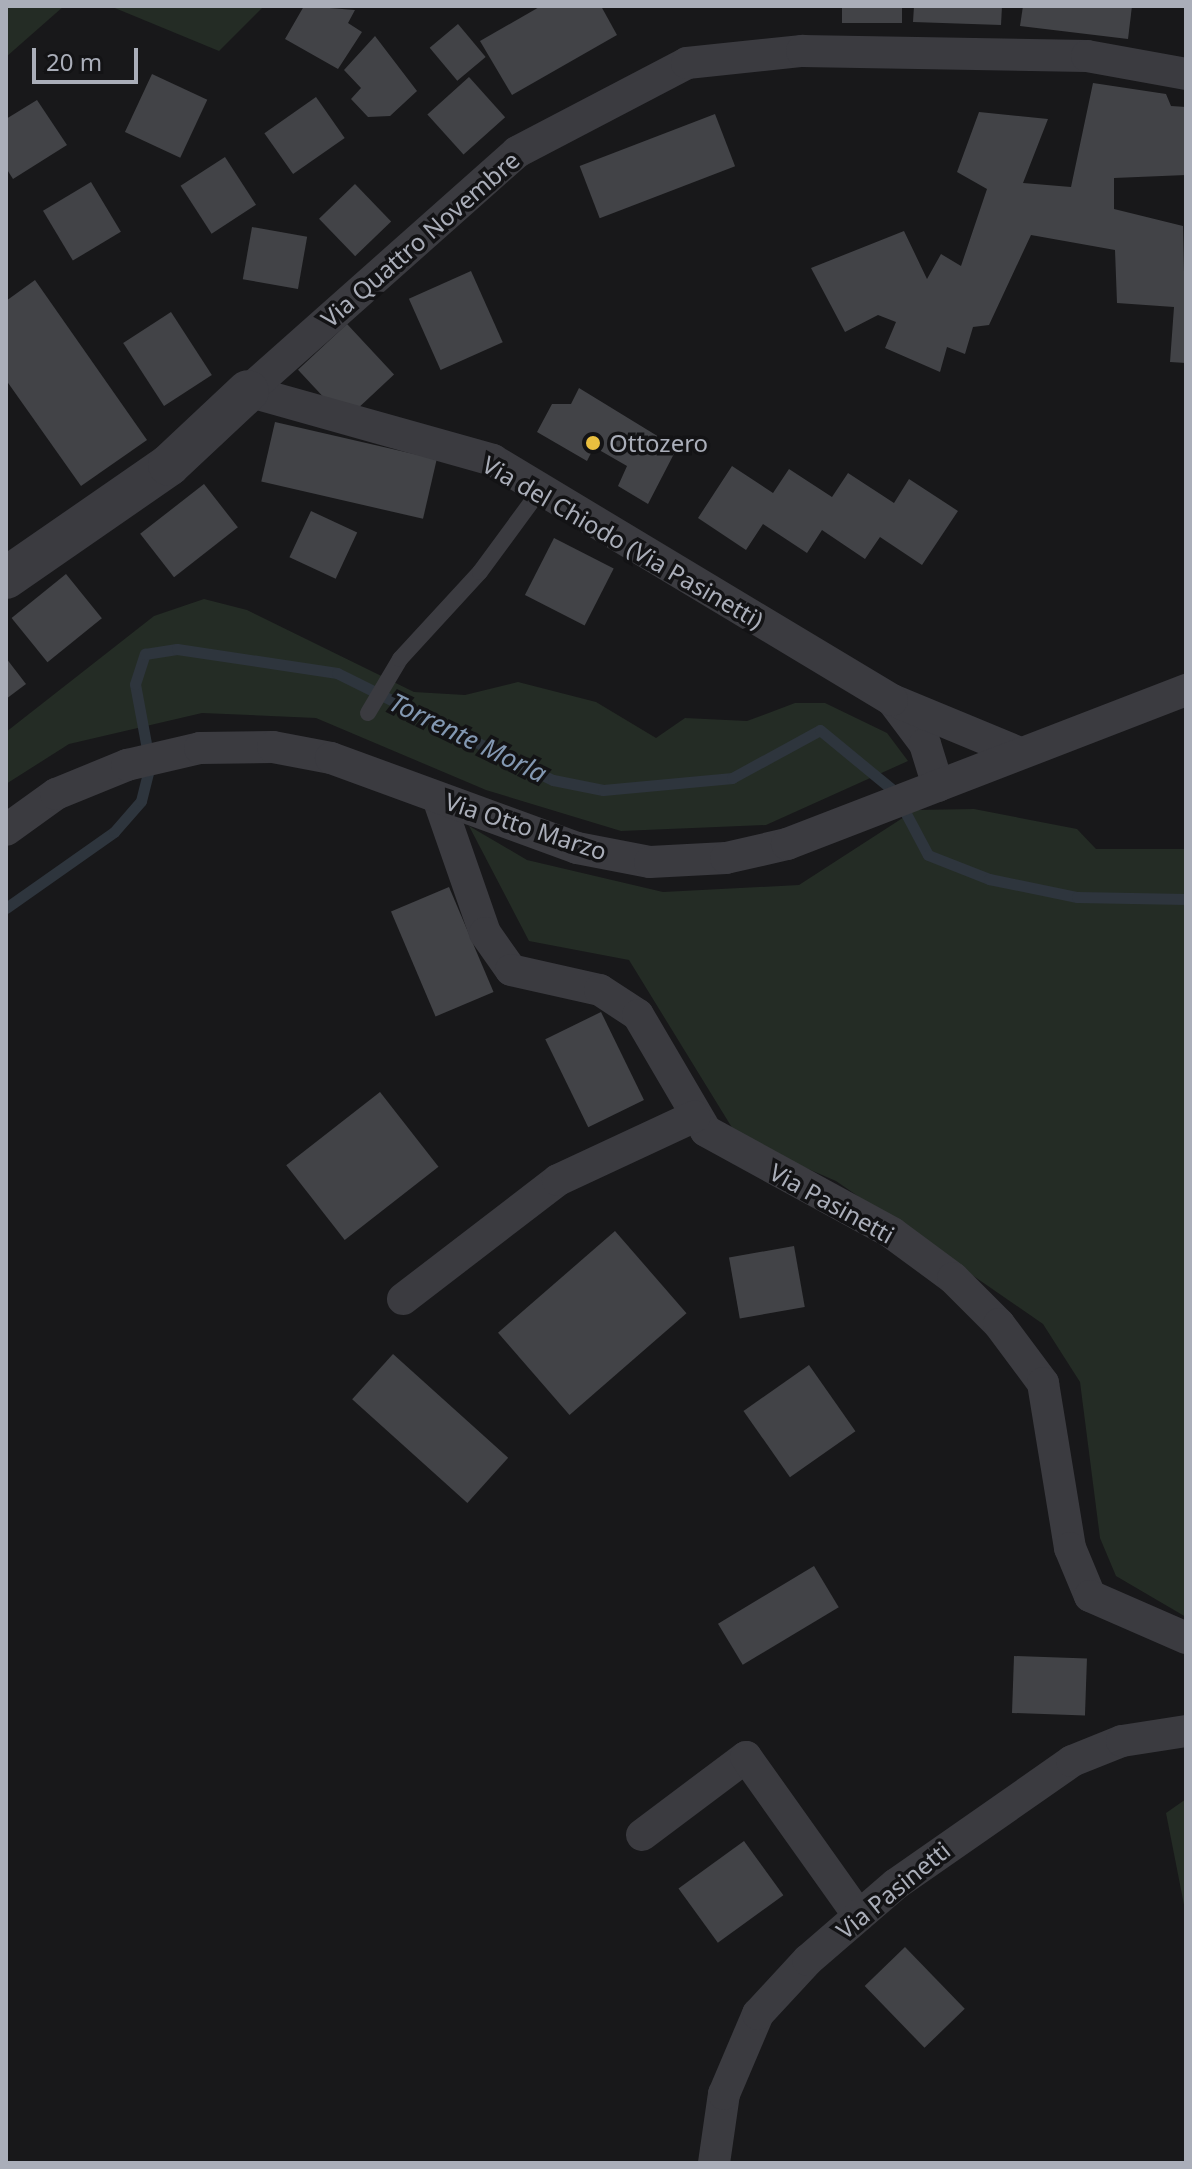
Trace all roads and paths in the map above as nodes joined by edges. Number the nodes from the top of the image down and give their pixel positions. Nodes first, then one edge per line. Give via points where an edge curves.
1 (1186, 74) edge
2 (248, 391) junction
3 (541, 489) junction
4 (6, 578) edge
5 (1186, 690) edge
6 (892, 700) junction
7 (368, 713) dead end
8 (1020, 753) junction
9 (935, 788) junction
10 (438, 798) junction
11 (6, 830) edge
12 (695, 1116) junction
13 (403, 1299) dead end
14 (1186, 1638) edge
15 (1186, 1731) edge
16 (642, 1835) dead end
17 (859, 1916) junction
18 (714, 2163) edge

1 - 2 street, Via Quattro Novembre via 1071,55 802,51 687,63 517,152
2 - 3 street, Via del Chiodo (Via Pasinetti) via 493,460
2 - 4 street, Via Quattro Novembre via 169,465
3 - 6 street, Via del Chiodo (Via Pasinetti)
3 - 7 lane via 480,572 400,659
5 - 8 street, Via Otto Marzo
6 - 8 street
6 - 9 street via 925,744
8 - 9 street, Via Otto Marzo
9 - 10 street, Via Otto Marzo via 726,858 650,862 577,848
10 - 11 street, Via Otto Marzo via 331,758 273,747 200,748 127,765 56,794
10 - 12 street, Via Pasinetti via 485,933 511,970 600,990 638,1015
12 - 13 street via 558,1180
12 - 14 street, Via Pasinetti via 706,1131 892,1233 969,1291 1043,1383 1070,1548 1090,1596
15 - 17 street, Via Pasinetti via 1122,1741 1072,1761 999,1806
16 - 17 street via 746,1757
17 - 18 street, Via Pasinetti via 758,2014 724,2094

